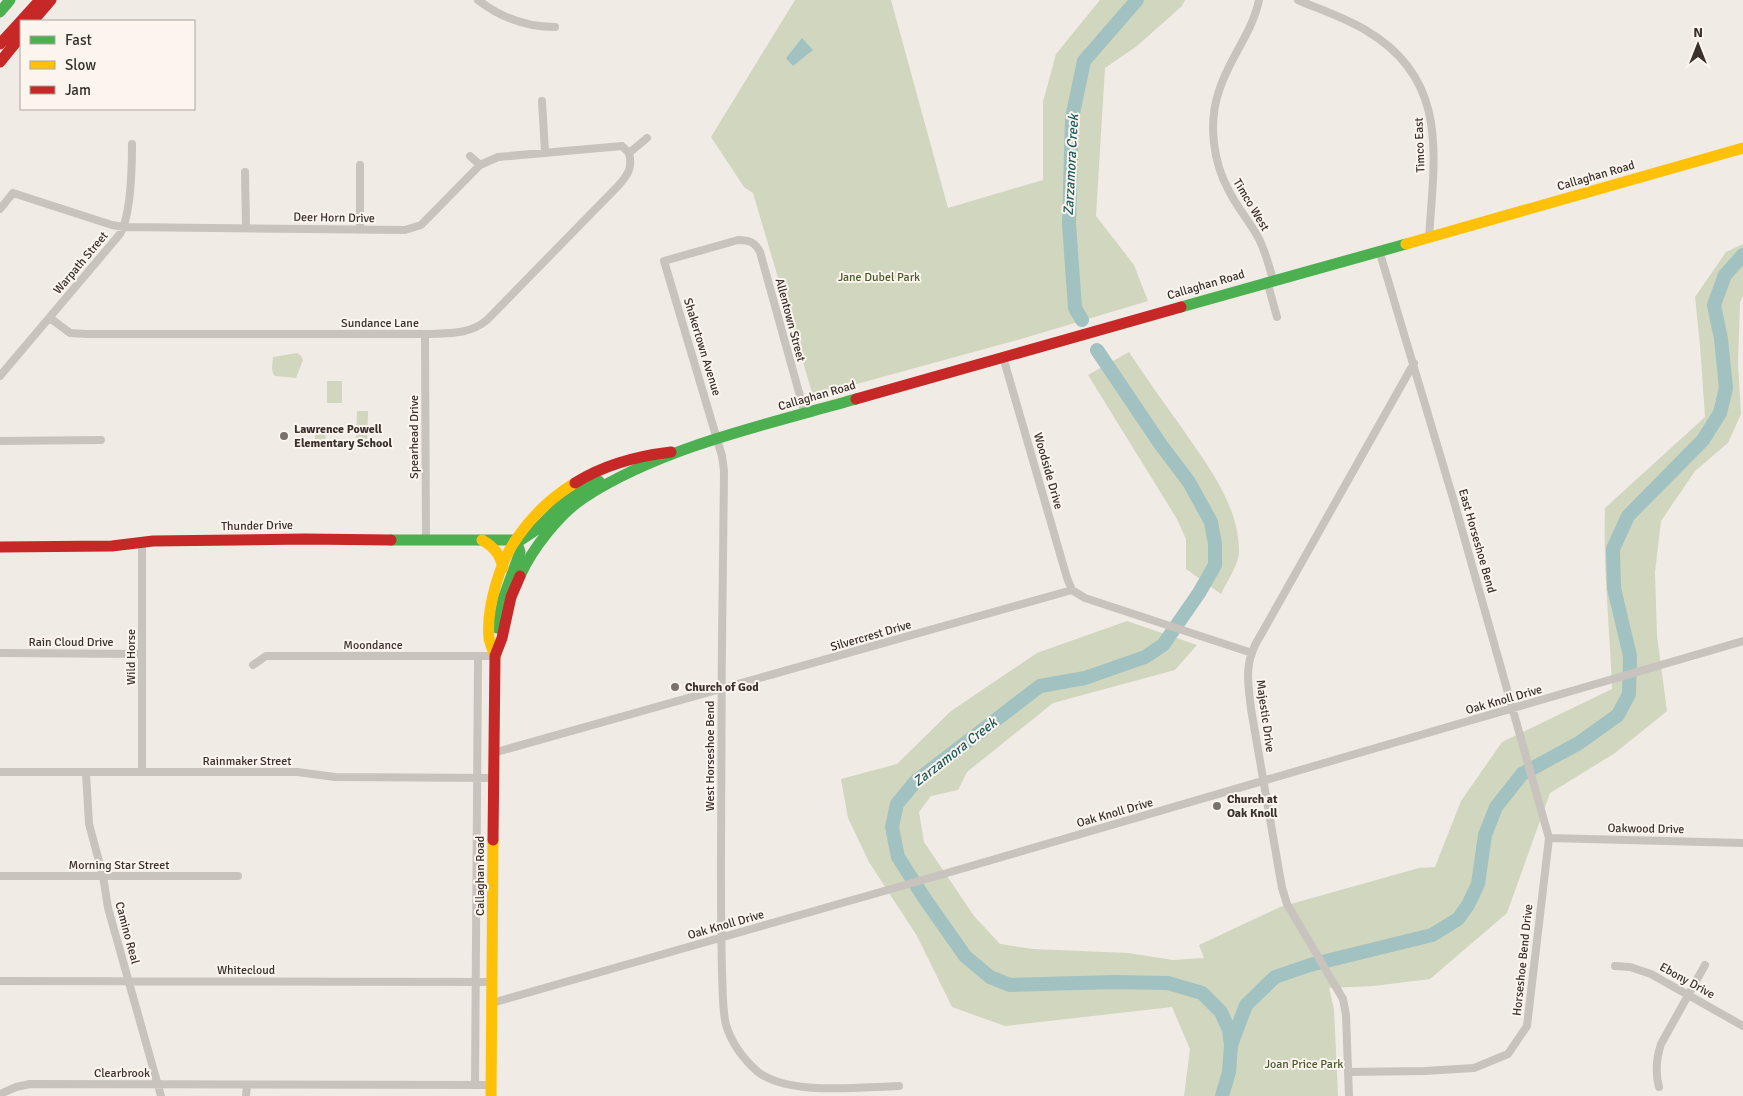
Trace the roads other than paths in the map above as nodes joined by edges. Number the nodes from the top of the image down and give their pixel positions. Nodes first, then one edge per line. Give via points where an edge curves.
1 (10, 0) edge
2 (40, 0) edge
3 (51, 0) edge
4 (478, 0) edge
5 (1259, 0) edge
6 (1298, 0) edge
7 (0, 12) edge
8 (22, 20) edge
9 (35, 20) edge
10 (20, 22) edge
11 (555, 27) dead end
12 (20, 37) edge
13 (0, 44) edge
14 (0, 62) edge
15 (542, 101) dead end
16 (647, 138) dead end
17 (132, 144) dead end
18 (1743, 148) edge
19 (545, 152) junction
20 (630, 153) junction
21 (470, 156) dead end
22 (360, 165) dead end
23 (480, 165) junction
24 (244, 172) dead end
25 (8, 186) dead end
26 (13, 194) junction
27 (0, 209) edge
28 (124, 227) junction
29 (246, 228) junction
30 (360, 230) junction
31 (1429, 238) junction
32 (745, 240) joint
33 (1379, 250) junction
34 (1270, 281) junction
35 (1277, 317) dead end
36 (50, 318) junction
37 (426, 334) junction
38 (1003, 357) junction
39 (1414, 363) junction
40 (0, 376) edge
41 (805, 414) junction
42 (102, 440) dead end
43 (717, 440) junction
44 (0, 441) edge
45 (678, 452) junction
46 (655, 462) junction
47 (426, 540) junction
48 (482, 540) junction
49 (516, 540) junction
50 (142, 542) junction
51 (0, 546) edge
52 (502, 568) junction
53 (1072, 590) junction
54 (1743, 641) edge
55 (497, 652) junction
56 (1252, 652) junction
57 (0, 653) edge
58 (142, 654) junction
59 (478, 656) junction
60 (253, 665) dead end
61 (721, 690) junction
62 (1513, 709) junction
63 (493, 753) junction
64 (0, 772) edge
65 (142, 772) junction
66 (86, 773) junction
67 (477, 777) junction
68 (494, 778) junction
69 (1264, 781) junction
70 (1549, 838) junction
71 (1743, 843) edge
72 (0, 876) edge
73 (103, 876) junction
74 (238, 876) dead end
75 (721, 938) junction
76 (1705, 965) dead end
77 (1616, 966) dead end
78 (0, 981) edge
79 (128, 981) junction
80 (476, 982) junction
81 (492, 982) junction
82 (1688, 995) junction
83 (492, 1003) junction
84 (1743, 1026) edge
85 (1348, 1072) junction
86 (158, 1085) junction
87 (247, 1085) junction
88 (475, 1085) junction
89 (899, 1086) dead end
90 (1659, 1088) dead end
91 (491, 1091) edge
92 (0, 1094) edge
93 (161, 1096) edge
94 (246, 1096) edge
95 (1349, 1096) edge

1 - 7 main road
2 - 8 main road
3 - 9 main road
4 - 11 street via 512,20
5 - 34 street, Timco West via 1248,34 1219,90 1214,139 1223,179 1262,246
6 - 31 street, Timco East via 1354,24 1381,40 1419,84 1430,110 1433,132
10 - 13 main road
12 - 14 main road
15 - 19 street
16 - 20 street
17 - 28 street, Warpath Street
18 - 31 main road, Callaghan Road
19 - 20 street, Deer Horn Drive via 622,146
19 - 23 street, Deer Horn Drive via 505,155
20 - 37 street, Sundance Lane via 629,172 618,186 487,320 468,331
21 - 23 street
22 - 30 street
23 - 30 street, Deer Horn Drive via 421,225 405,230
24 - 29 street
25 - 26 street
26 - 27 street
26 - 28 street, Deer Horn Drive
28 - 29 street, Deer Horn Drive
28 - 36 street, Warpath Street
29 - 30 street, Deer Horn Drive
31 - 33 main road, Callaghan Road
32 - 41 street, Allentown Street via 756,245 760,252
32 - 43 street, Shakertown Avenue via 664,261
33 - 34 main road, Callaghan Road
33 - 39 street, East Horseshoe Bend
34 - 35 street, Timco West
34 - 38 main road, Callaghan Road
36 - 37 street, Sundance Lane via 70,333 86,334
36 - 40 street, Warpath Street
37 - 47 street, Spearhead Drive
38 - 41 main road, Callaghan Road
38 - 53 street, Woodside Drive
39 - 56 street, Majestic Drive
39 - 62 street, East Horseshoe Bend
41 - 43 main road, Callaghan Road
42 - 44 street
43 - 45 main road, Callaghan Road
43 - 61 street, West Horseshoe Bend via 724,471
45 - 46 main road, Callaghan Road
45 - 49 main road, Callaghan Road via 653,453 580,478 549,501
46 - 49 main road via 628,468 584,488 556,509 529,538
46 - 55 main road, Callaghan Road via 613,480 583,498 545,535 511,597
47 - 48 main road, Thunder Drive
47 - 50 main road, Thunder Drive
48 - 49 main road, Thunder Drive
48 - 52 main road via 498,551
49 - 52 main road, Callaghan Road
49 - 55 main road via 520,552 500,609
50 - 51 main road, Thunder Drive via 112,546
50 - 58 street, Wild Horse
52 - 55 main road, Callaghan Road via 490,619 489,639
53 - 56 street via 1085,598
53 - 61 street, Silvercrest Drive
54 - 62 street, Oak Knoll Drive
55 - 59 street, Moondance
55 - 63 main road, Callaghan Road
56 - 69 street, Majestic Drive via 1249,695
57 - 58 street, Rain Cloud Drive
58 - 65 street, Wild Horse
59 - 60 street, Moondance via 266,656
59 - 67 street, Callaghan Road
61 - 63 street, Silvercrest Drive
61 - 75 street, West Horseshoe Bend
62 - 69 street, Oak Knoll Drive
62 - 70 street, East Horseshoe Bend
63 - 68 main road, Callaghan Road
64 - 66 street, Rainmaker Street
65 - 66 street, Rainmaker Street
65 - 67 street, Rainmaker Street
66 - 73 street, Camino Real via 89,824
67 - 68 street, Rainmaker Street
67 - 80 street, Callaghan Road
68 - 81 main road, Callaghan Road
69 - 75 street, Oak Knoll Drive
69 - 85 street, Majestic Drive via 1287,904 1334,981 1345,1006
70 - 71 street, Oakwood Drive
70 - 85 street, Horseshoe Bend Drive via 1527,1026 1508,1054 1474,1068
72 - 73 street, Morning Star Street
73 - 74 street, Morning Star Street
73 - 79 street, Camino Real via 108,908
75 - 83 street, Oak Knoll Drive
75 - 89 street, West Horseshoe Bend via 726,1024 737,1050 758,1072 779,1084 809,1089
76 - 82 street
77 - 82 street, Ebony Drive via 1644,971
78 - 79 street, Whitecloud
79 - 80 street, Whitecloud
79 - 86 street, Camino Real
80 - 81 street, Whitecloud
80 - 88 street, Callaghan Road
81 - 83 main road, Callaghan Road
82 - 84 street, Ebony Drive
82 - 90 street via 1657,1056
83 - 91 main road, Callaghan Road
85 - 95 street, Majestic Drive
86 - 87 street, Clearbrook
86 - 92 street, Clearbrook via 30,1084
86 - 93 street, Camino Real
87 - 88 street, Clearbrook
87 - 94 street
88 - 91 street, Clearbrook

